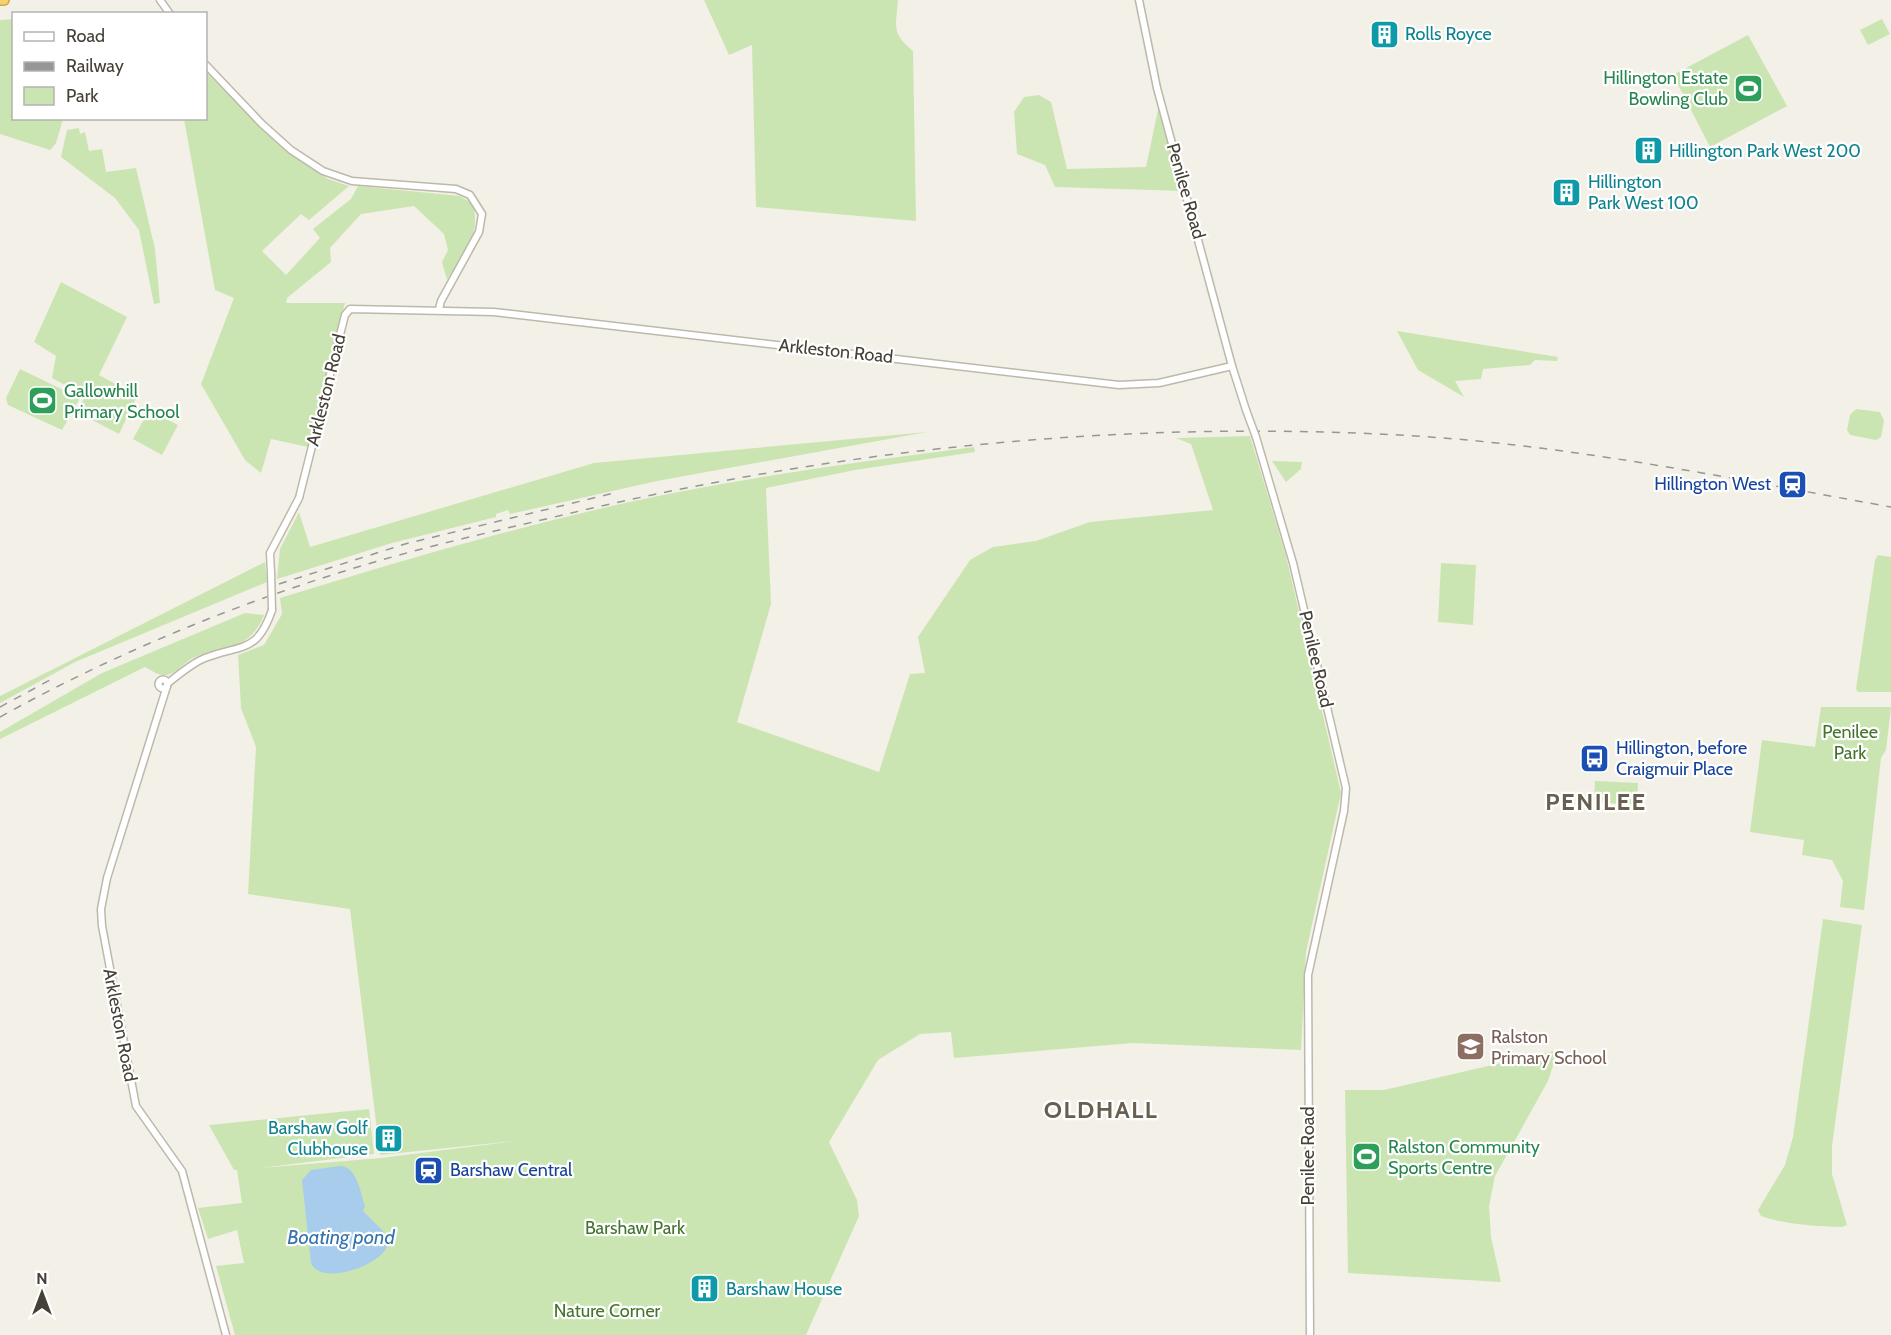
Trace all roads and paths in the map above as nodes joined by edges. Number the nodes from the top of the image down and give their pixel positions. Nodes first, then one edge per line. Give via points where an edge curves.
1 (1139, 0) edge
2 (207, 65) edge
3 (439, 309) junction
4 (1232, 366) junction
5 (226, 1335) edge
6 (1310, 1335) edge

1 - 4 street, Penilee Road via 1157,88
2 - 3 street via 262,124 323,171 352,181 456,189 470,195 482,214 479,232
3 - 4 street, Arkleston Road via 541,317 1119,384 1167,382
3 - 5 street, Arkleston Road, bridge via 346,311 299,498 270,553 272,610 252,643 207,657 165,684 107,878 102,926 136,1106 182,1171
4 - 6 street, Penilee Road, bridge via 1296,575 1346,788 1308,975

